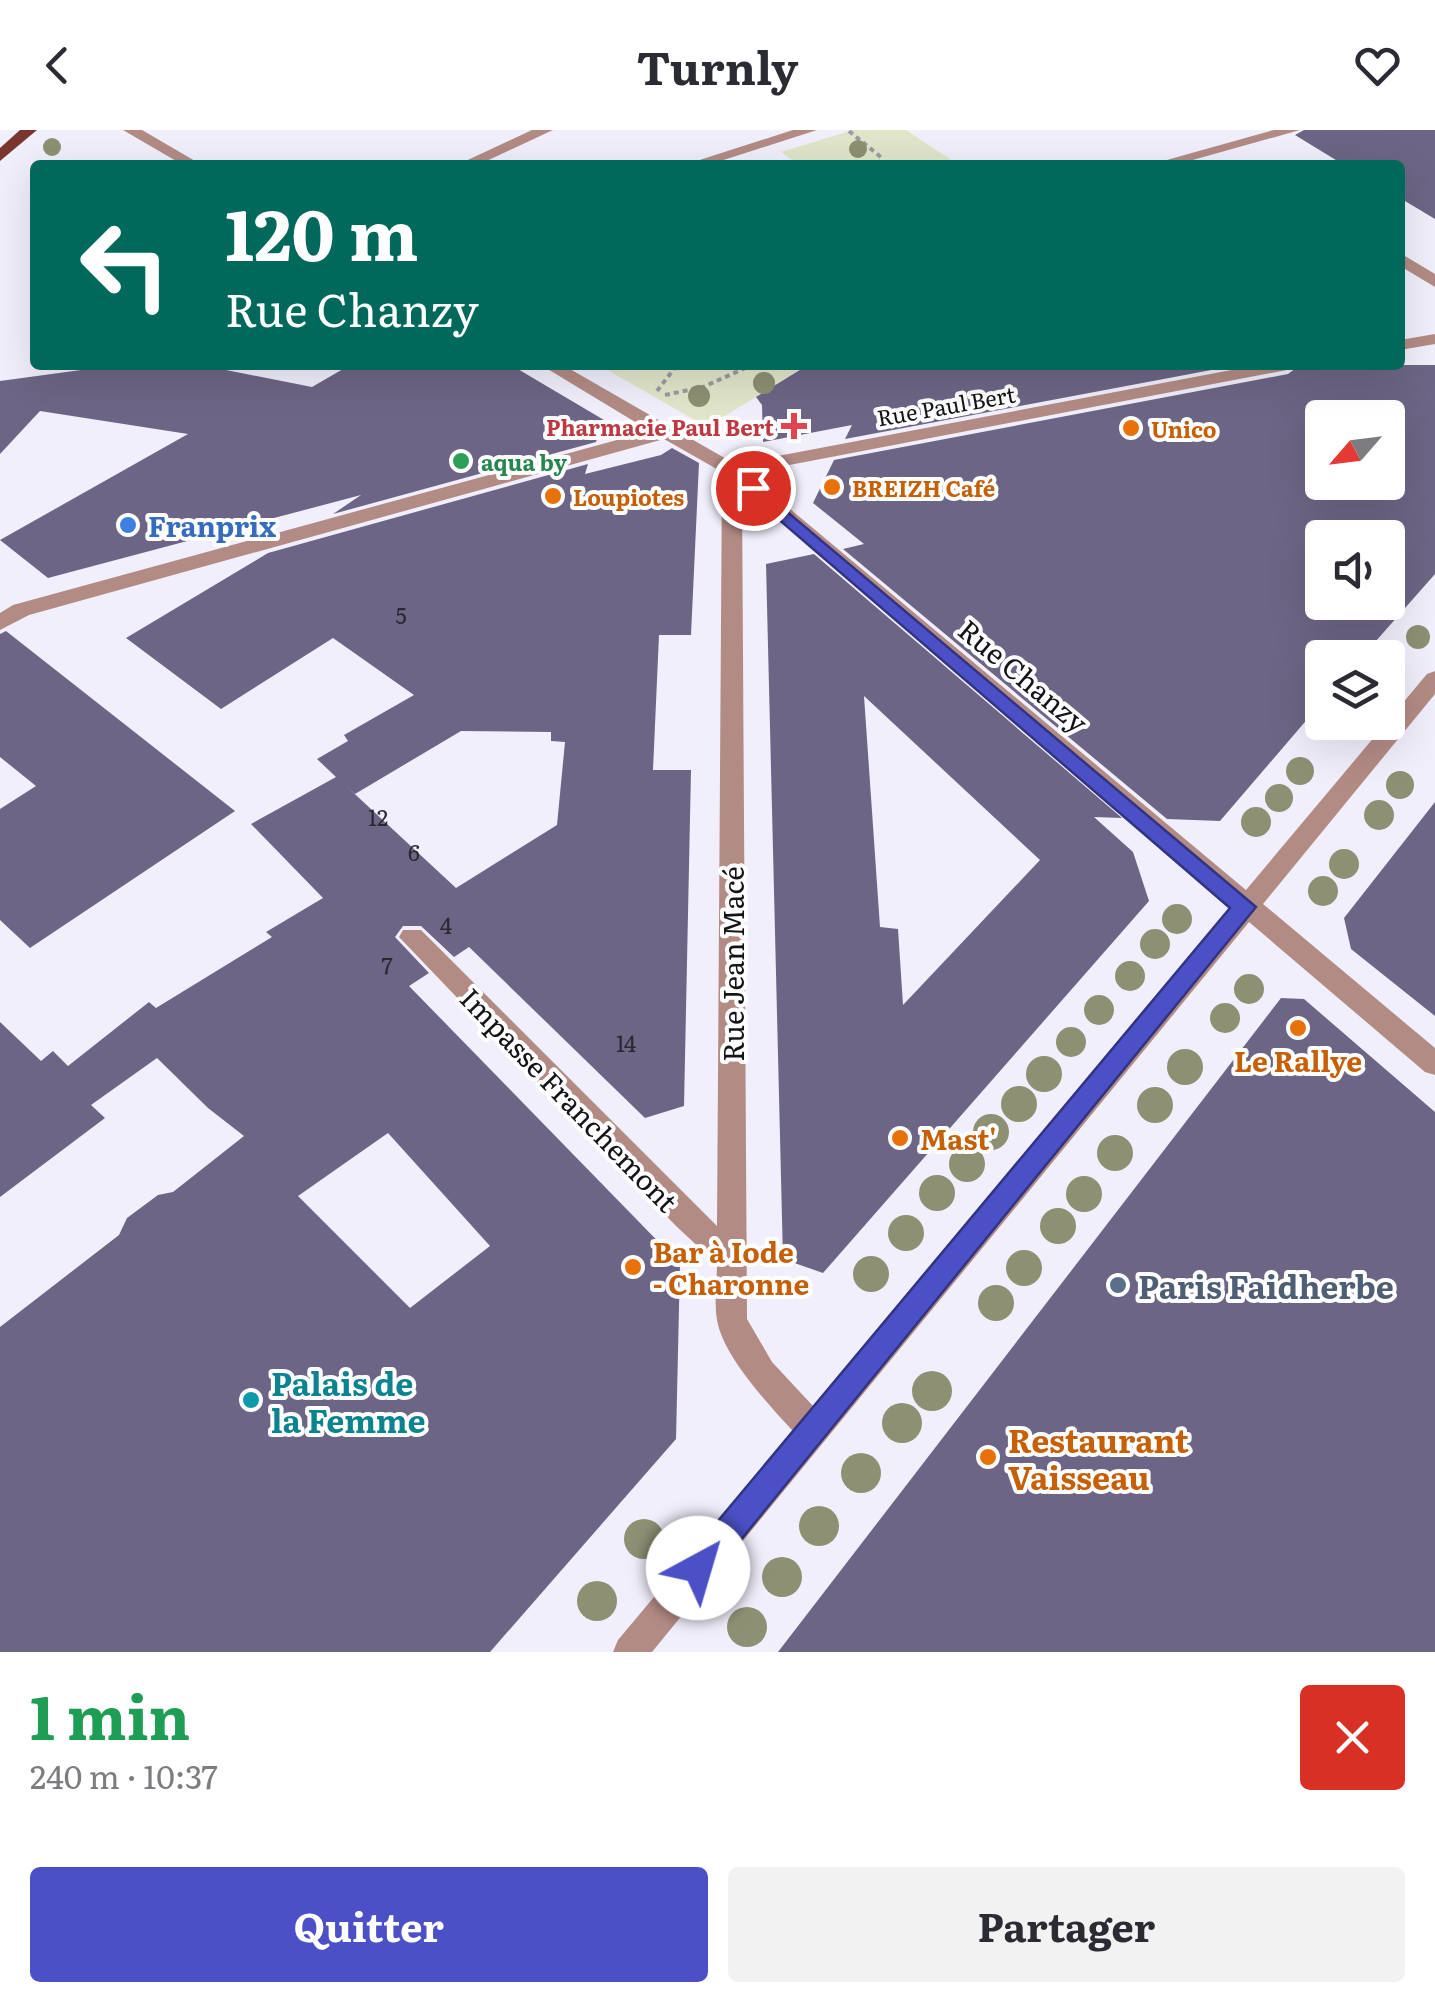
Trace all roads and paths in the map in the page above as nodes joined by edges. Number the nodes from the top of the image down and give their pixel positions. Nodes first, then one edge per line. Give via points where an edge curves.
1 (29, 130) edge
2 (131, 130) edge
3 (545, 130) edge
4 (809, 130) edge
5 (1292, 130) edge
6 (848, 131) edge
7 (0, 156) edge
8 (185, 160) edge
9 (476, 160) edge
10 (709, 160) edge
11 (881, 160) edge
12 (1176, 160) edge
13 (1405, 261) edge
14 (1435, 282) edge
15 (1435, 339) edge
16 (1405, 344) edge
17 (559, 370) edge
18 (673, 370) edge
19 (741, 370) edge
20 (1261, 370) edge
21 (666, 432) junction
22 (732, 470) junction
23 (0, 623) edge
24 (1435, 679) edge
25 (1244, 907) junction
26 (412, 937) dead end
27 (1435, 1064) edge
28 (732, 1258) junction
29 (813, 1429) junction
30 (630, 1652) edge

1 - 7 main road
2 - 8 street
3 - 9 street
4 - 10 street
5 - 12 street
6 - 11 path
13 - 14 street
15 - 16 street
17 - 21 street, Rue Chanzy
18 - 19 path via 654,396 703,387
20 - 22 street, Rue Paul Bert
21 - 22 street, Rue Chanzy
21 - 23 street via 21,610
22 - 25 street, Rue Chanzy
22 - 28 street, Rue Jean Macé
24 - 25 street
25 - 27 street, Rue Chanzy
25 - 29 street
26 - 28 street, Impasse Franchemont
28 - 29 street, Rue Jean Macé via 732,1321 761,1374
29 - 30 street

